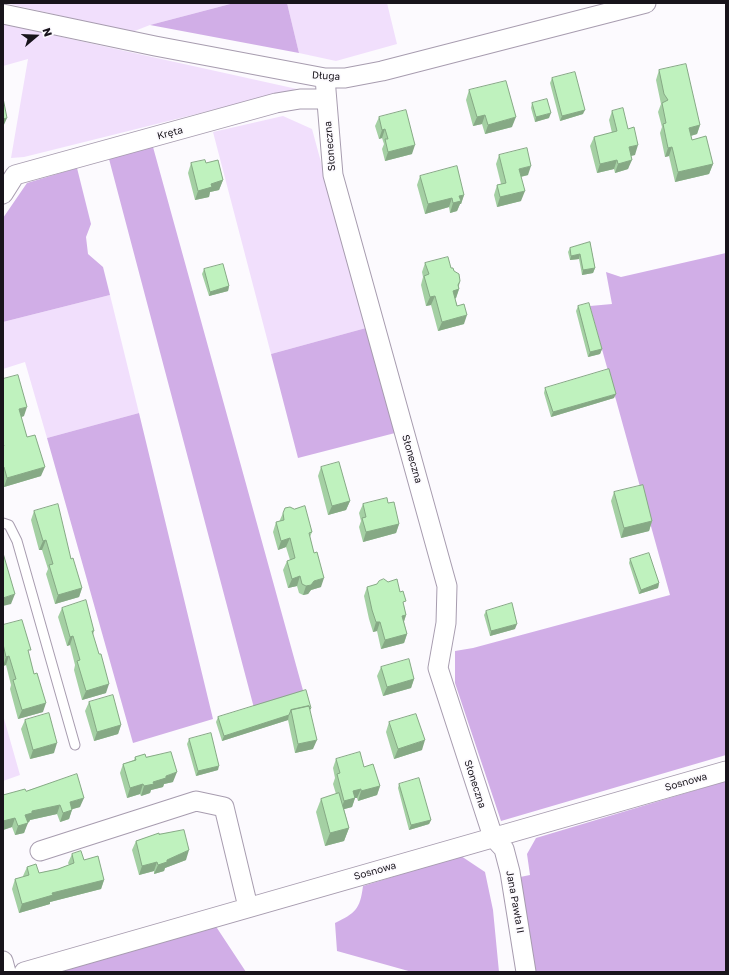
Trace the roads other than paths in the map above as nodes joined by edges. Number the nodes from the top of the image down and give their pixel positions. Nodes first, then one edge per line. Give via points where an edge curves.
1 (646, 3) edge
2 (3, 14) edge
3 (326, 78) junction
4 (326, 99) junction
5 (9, 175) edge
6 (3, 194) edge
7 (3, 523) edge
8 (75, 744) dead end
9 (726, 771) edge
10 (493, 838) junction
11 (40, 851) dead end
12 (248, 907) junction
13 (3, 961) edge
14 (6, 972) edge
15 (24, 972) edge
16 (526, 972) edge

1 - 3 street, Długa via 382,71 345,78
2 - 3 street, Długa via 163,48
3 - 4 street, Słoneczna
4 - 5 street, Kręta via 276,104
4 - 10 street, Słoneczna via 332,175 447,586 446,623 438,668
5 - 6 street, Kręta
7 - 8 lane via 9,525 17,540
9 - 10 street, Sosnowa
10 - 12 street, Sosnowa
10 - 16 street, Jana Pawła II via 504,849 510,872
11 - 12 street via 196,801 224,807
12 - 15 street, Sosnowa
13 - 14 street

